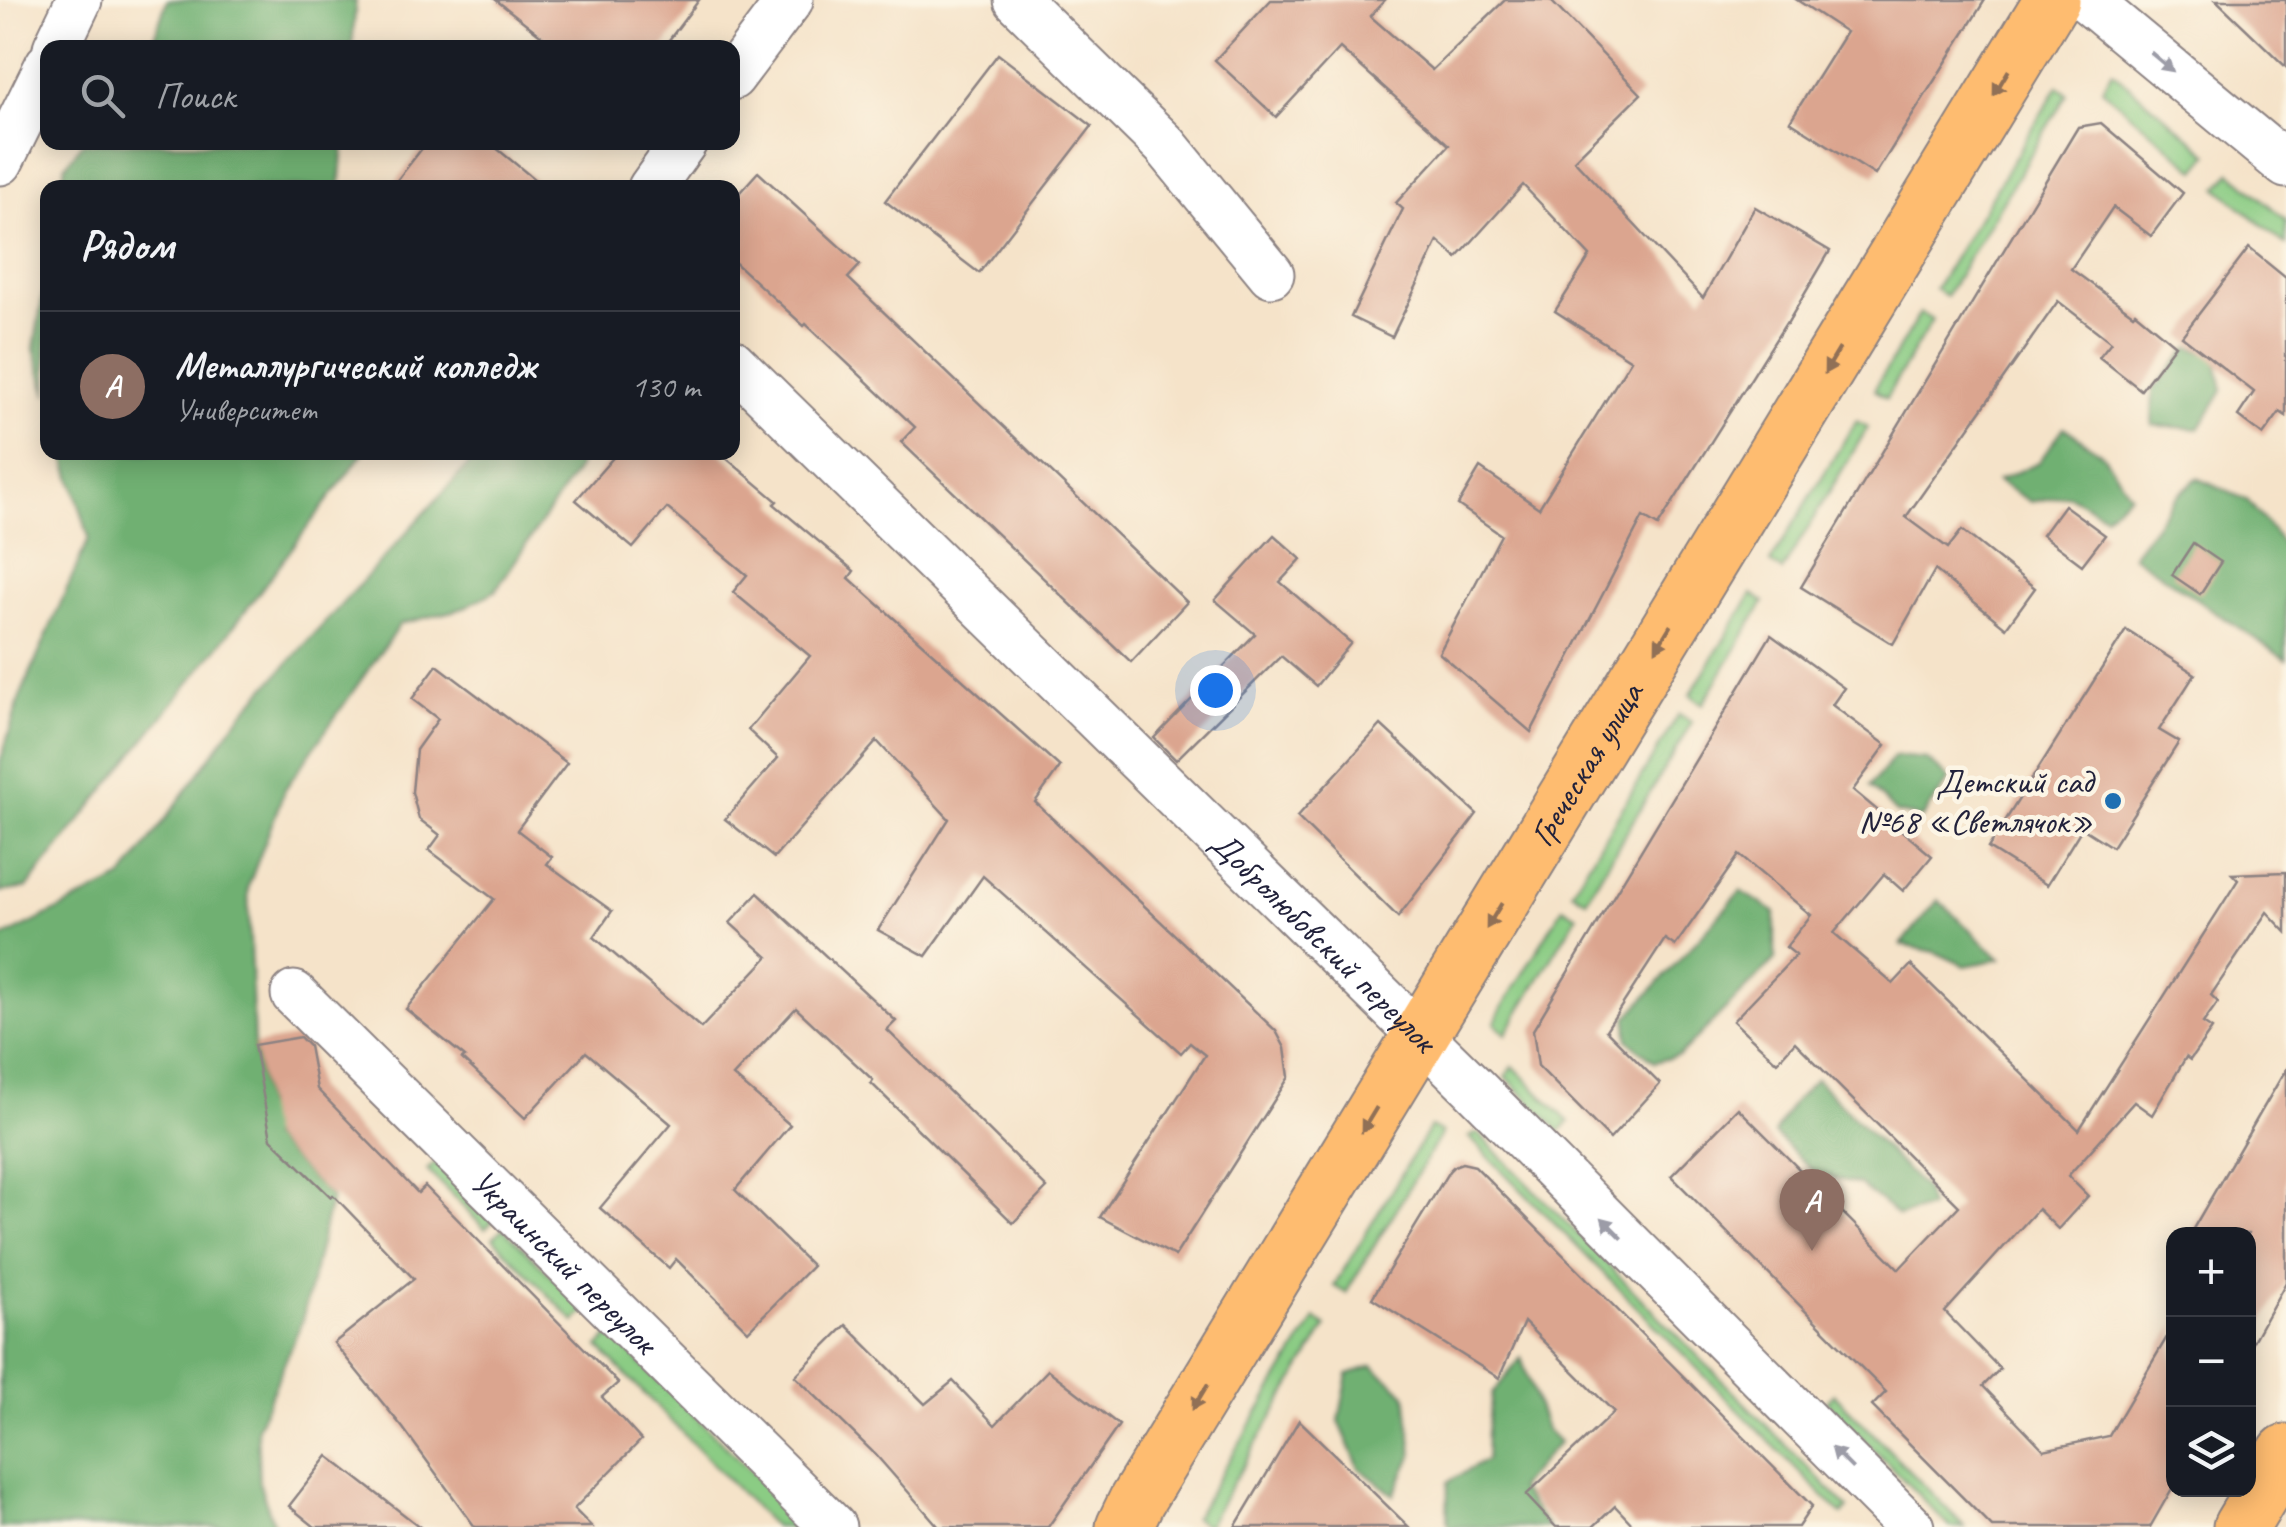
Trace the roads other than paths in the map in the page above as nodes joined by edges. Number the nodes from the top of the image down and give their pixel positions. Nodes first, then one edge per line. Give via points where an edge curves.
1 (79, 0) edge
2 (790, 0) edge
3 (1017, 0) edge
4 (2052, 0) edge
5 (2087, 0) edge
6 (60, 40) edge
7 (740, 66) edge
8 (40, 81) edge
9 (678, 150) edge
10 (0, 162) edge
11 (2286, 165) edge
12 (657, 180) edge
13 (1271, 274) dead end
14 (740, 370) edge
15 (294, 994) dead end
16 (1420, 1036) junction
17 (2286, 1452) edge
18 (833, 1527) edge
19 (1124, 1527) edge
20 (1910, 1527) edge
21 (2242, 1527) edge

1 - 6 street
2 - 7 street
3 - 13 street via 1165,145
4 -> 16 main road, Греческая улица
5 -> 11 street
8 - 10 street
9 - 12 street
14 - 16 street, Добролюбовский переулок
15 - 18 street, Украинский переулок
16 -> 19 main road, Греческая улица
20 -> 16 street, Добролюбовский переулок
17 - 21 main road

